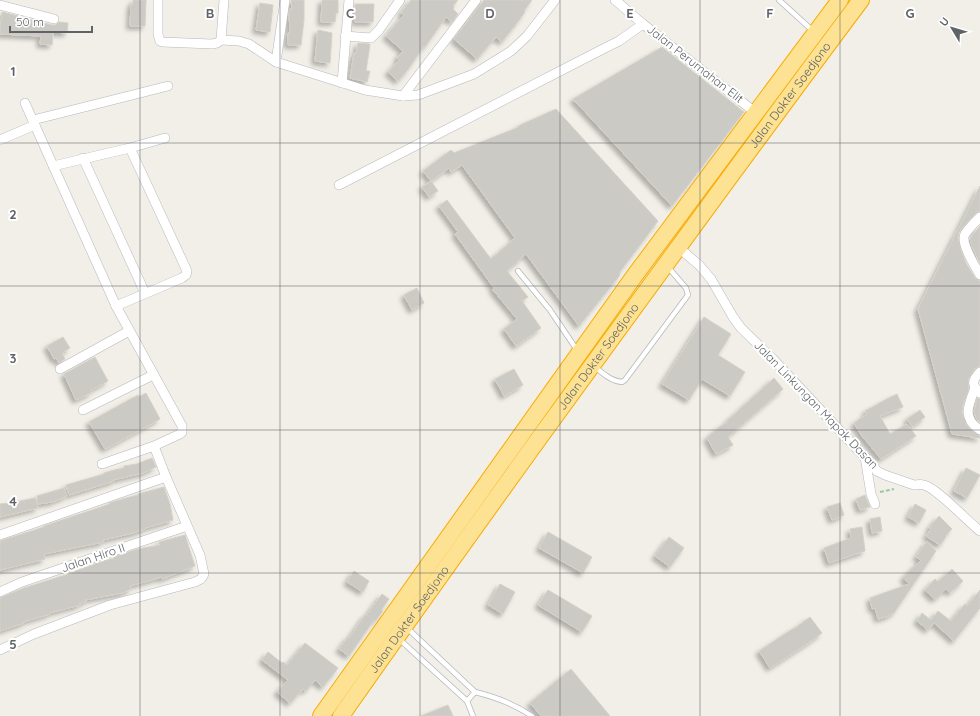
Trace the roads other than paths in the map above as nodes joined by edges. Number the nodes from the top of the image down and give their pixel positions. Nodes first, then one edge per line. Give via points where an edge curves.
1 (158, 0) edge
2 (224, 0) edge
3 (285, 0) edge
4 (349, 0) edge
5 (400, 0) edge
6 (476, 0) edge
7 (555, 0) edge
8 (615, 0) edge
9 (779, 0) edge
10 (840, 0) edge
11 (861, 0) edge
12 (0, 5) edge
13 (54, 19) dead end
14 (643, 24) junction
15 (816, 33) junction
16 (345, 36) junction
17 (221, 40) junction
18 (276, 62) junction
19 (342, 83) junction
20 (168, 86) dead end
21 (404, 96) junction
22 (26, 103) dead end
23 (756, 113) junction
24 (34, 123) junction
25 (165, 138) dead end
26 (0, 140) edge
27 (130, 148) junction
28 (84, 158) junction
29 (53, 166) junction
30 (339, 185) dead end
31 (980, 217) edge
32 (678, 247) junction
33 (665, 265) junction
34 (518, 271) dead end
35 (980, 275) edge
36 (145, 293) junction
37 (116, 306) junction
38 (129, 331) junction
39 (586, 360) junction
40 (60, 369) dead end
41 (980, 372) edge
42 (153, 375) junction
43 (977, 391) edge
44 (83, 410) dead end
45 (980, 430) edge
46 (154, 446) junction
47 (865, 457) junction
48 (102, 464) dead end
49 (166, 477) junction
50 (875, 504) dead end
51 (187, 526) junction
52 (980, 531) edge
53 (0, 535) edge
54 (0, 592) edge
55 (395, 625) junction
56 (0, 650) edge
57 (475, 692) junction
58 (467, 701) junction
59 (321, 716) edge
60 (341, 716) edge
61 (473, 716) edge
62 (532, 716) edge

1 - 17 street via 160,41 212,44
2 - 17 street
3 - 18 street
4 - 16 street
5 - 16 street via 371,38
6 - 21 street
7 - 21 street via 527,36 511,51 474,74 425,93
8 - 14 street, Jalan Perumahan Elit
9 - 15 lane
10 - 15 highway, Jalan Dokter Soedjono
11 - 32 highway, Jalan Dokter Soedjono
12 - 13 street
14 - 23 street, Jalan Perumahan Elit
14 - 30 street via 619,41
15 - 23 highway, Jalan Dokter Soedjono
16 - 19 street
17 - 18 street via 249,44
18 - 19 street
19 - 21 street via 365,90
20 - 24 street
22 - 24 street
23 - 39 highway, Jalan Dokter Soedjono via 644,264
24 - 26 street
24 - 29 street
25 - 27 street
27 - 28 street
27 - 36 street via 187,271 182,278
28 - 29 street
28 - 36 street
29 - 37 street
31 - 35 street via 963,239
32 - 33 highway, Jalan Dokter Soedjono
32 - 47 street, Jalan Linkungan Mapak Dasan via 711,279 741,328
33 - 39 highway, Jalan Dokter Soedjono
33 - 39 lane via 686,288 688,295 625,380 617,382 610,379
34 - 39 lane
36 - 37 street
37 - 38 street
38 - 40 street
38 - 42 street
39 - 55 highway, Jalan Dokter Soedjono
41 - 43 street via 973,382
42 - 44 street
42 - 46 street via 182,428 180,434
43 - 45 street via 971,399 968,415 970,422
46 - 48 street
46 - 49 street
47 - 50 street
47 - 52 street, Jalan Linkungan Mapak Dasan via 877,471 914,485 928,487
49 - 51 street
49 - 53 street
51 - 54 street, Jalan Hiro II via 22,582
51 - 56 street via 200,555 204,574 201,579 110,605
55 - 57 lane
55 - 58 lane
55 - 59 highway, Jalan Dokter Soedjono
55 - 60 highway, Jalan Dokter Soedjono
57 - 58 lane
57 - 62 lane via 505,701
58 - 61 lane

